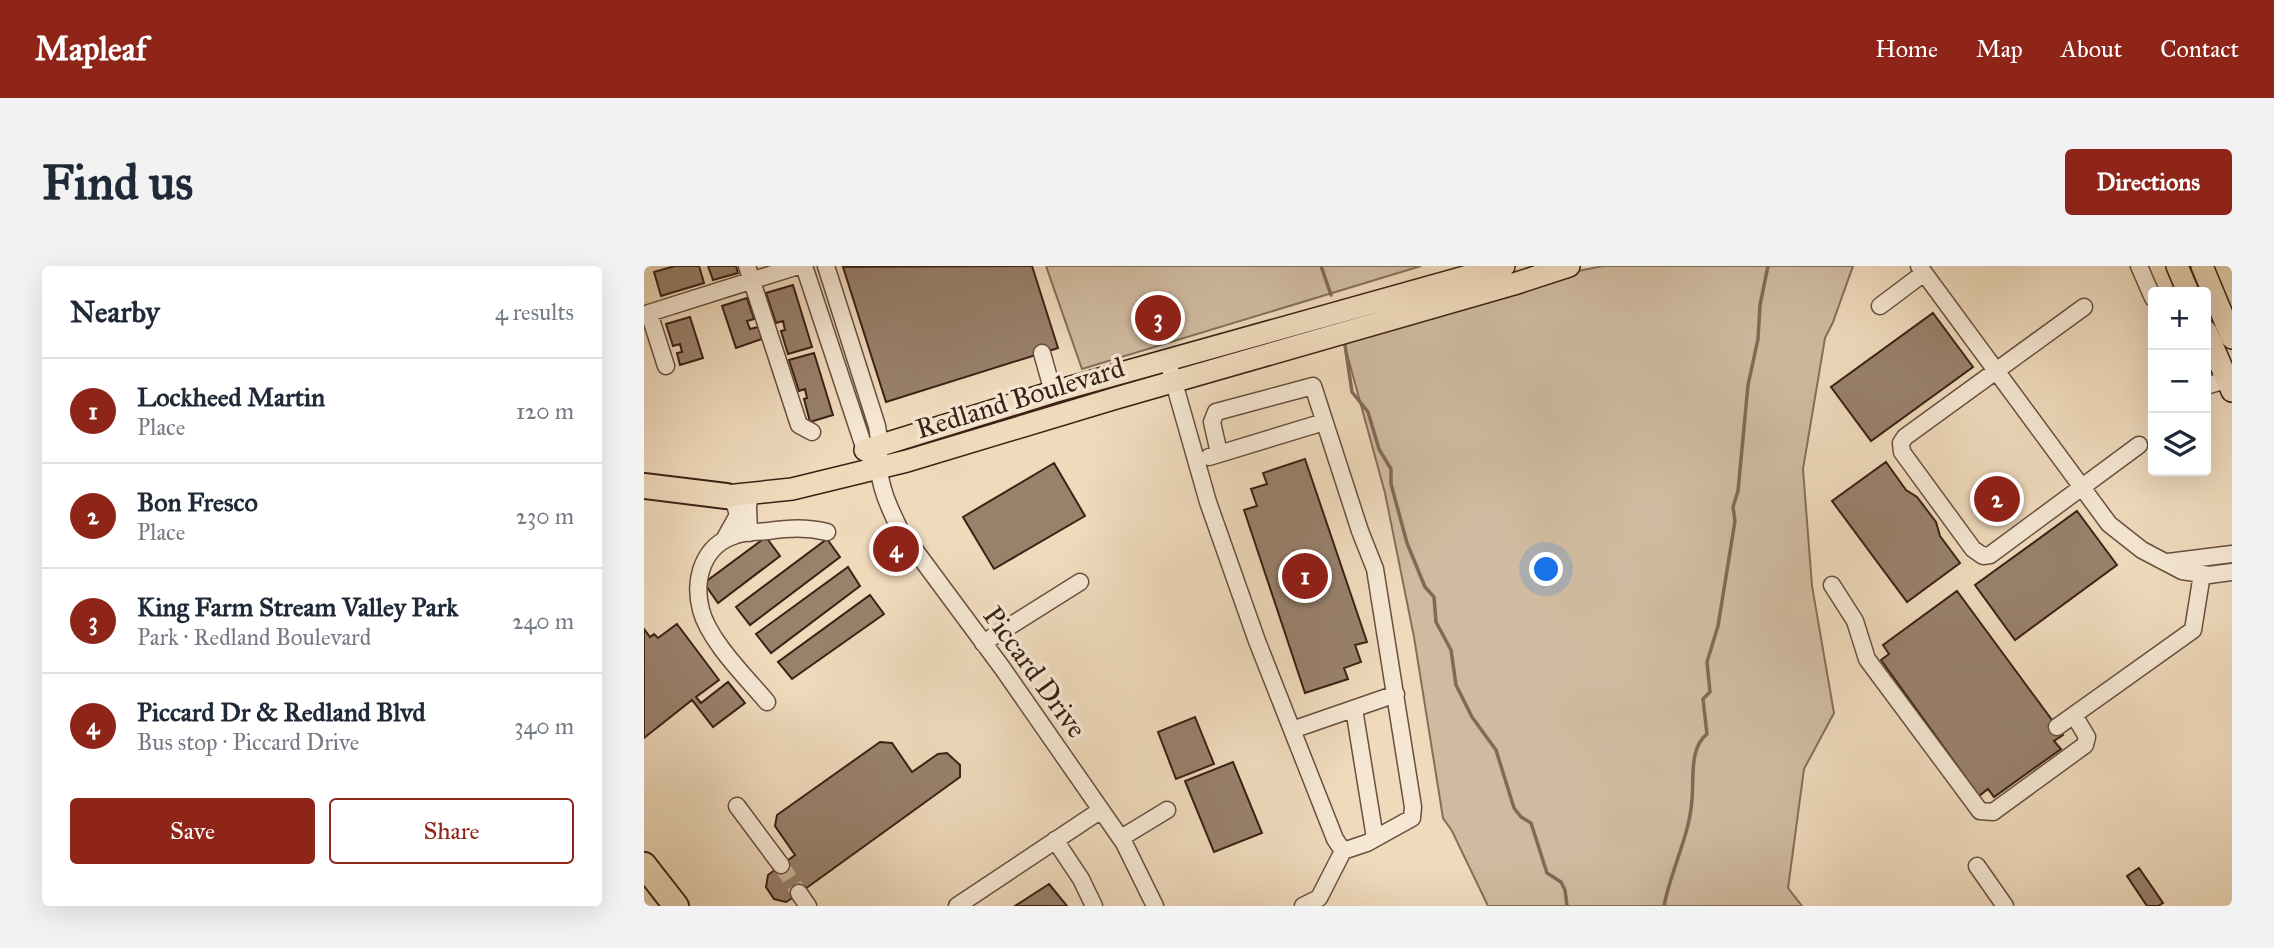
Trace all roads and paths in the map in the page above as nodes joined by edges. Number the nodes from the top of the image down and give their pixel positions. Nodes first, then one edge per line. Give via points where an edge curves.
1 (798, 266) edge
2 (804, 266) edge
3 (826, 266) edge
4 (1569, 266) edge
5 (2139, 266) edge
6 (2177, 266) edge
7 (2202, 266) edge
8 (1922, 270) edge
9 (1509, 272) edge
10 (750, 273) edge
11 (2148, 287) edge
12 (2187, 287) edge
13 (1881, 306) dead end
14 (2084, 307) dead end
15 (2232, 338) edge
16 (2211, 342) edge
17 (1042, 353) dead end
18 (1168, 360) junction
19 (666, 366) dead end
20 (1997, 370) junction
21 (1174, 381) junction
22 (2230, 383) edge
23 (2211, 385) edge
24 (1054, 392) junction
25 (1324, 422) junction
26 (812, 432) dead end
27 (2139, 445) dead end
28 (873, 447) junction
29 (1219, 453) junction
30 (1196, 460) junction
31 (879, 467) junction
32 (644, 486) edge
33 (2082, 486) junction
34 (738, 495) junction
35 (827, 532) dead end
36 (749, 533) junction
37 (724, 540) junction
38 (2232, 554) edge
39 (2168, 562) junction
40 (2232, 572) edge
41 (2202, 574) junction
42 (1080, 582) dead end
43 (1832, 585) dead end
44 (983, 643) junction
45 (1396, 694) junction
46 (767, 702) dead end
47 (1354, 709) junction
48 (2074, 715) junction
49 (2057, 727) dead end
50 (1292, 730) junction
51 (737, 806) dead end
52 (1101, 810) junction
53 (1167, 810) dead end
54 (1121, 838) junction
55 (1375, 838) junction
56 (1055, 841) junction
57 (1343, 852) junction
58 (644, 865) edge
59 (781, 865) tunnel mouth
60 (1977, 866) dead end
61 (676, 906) edge
62 (957, 906) edge
63 (1094, 906) edge
64 (1154, 906) edge
65 (1303, 906) edge
66 (2005, 906) edge

1 - 10 street
2 - 28 street, Piccard Drive
3 - 28 street, Piccard Drive
4 - 9 main road, Redland Boulevard
5 - 11 street
6 - 12 main road
7 - 15 main road
8 - 13 street
8 - 20 street
9 - 18 main road, Redland Boulevard
9 - 21 main road, Redland Boulevard
10 - 19 street via 649,313
10 - 26 street via 799,425
14 - 20 street
16 - 22 main road
17 - 24 street
18 - 21 street
18 - 24 main road, Redland Boulevard
20 - 33 street
20 - 33 street via 1901,443 1902,452 1973,549 1990,555
21 - 30 street
21 - 31 main road, Redland Boulevard
22 - 23 street
24 - 28 main road, Redland Boulevard
25 - 29 street
25 - 29 street via 1313,386 1216,412 1212,422
25 - 45 street via 1375,569
27 - 33 street
28 - 31 street, Piccard Drive
29 - 30 street
30 - 50 street
31 - 34 main road, Redland Boulevard via 792,489
31 - 44 street, Piccard Drive via 900,530
32 - 34 highway
33 - 39 street via 2109,524
34 - 36 street via 748,506
34 - 37 street via 738,515
35 - 36 street via 802,527
36 - 37 street
37 - 46 street via 709,551 701,569 701,610 723,648
38 - 39 street
39 - 41 street via 2182,571
40 - 41 street
41 - 48 street via 2193,630
42 - 44 street
43 - 48 street via 1855,621 1867,659 1976,808 1989,813 2005,797 2085,745 2087,737
44 - 52 street, Piccard Drive
45 - 47 street
45 - 55 street via 1412,818
47 - 50 street
47 - 55 street
48 - 49 street
50 - 57 street
51 - 59 street
52 - 54 street, Piccard Drive
52 - 56 street
53 - 54 street
54 - 64 street, Piccard Drive
55 - 57 street
56 - 62 street
56 - 63 street
57 - 65 street via 1319,898
58 - 61 highway
60 - 66 street

